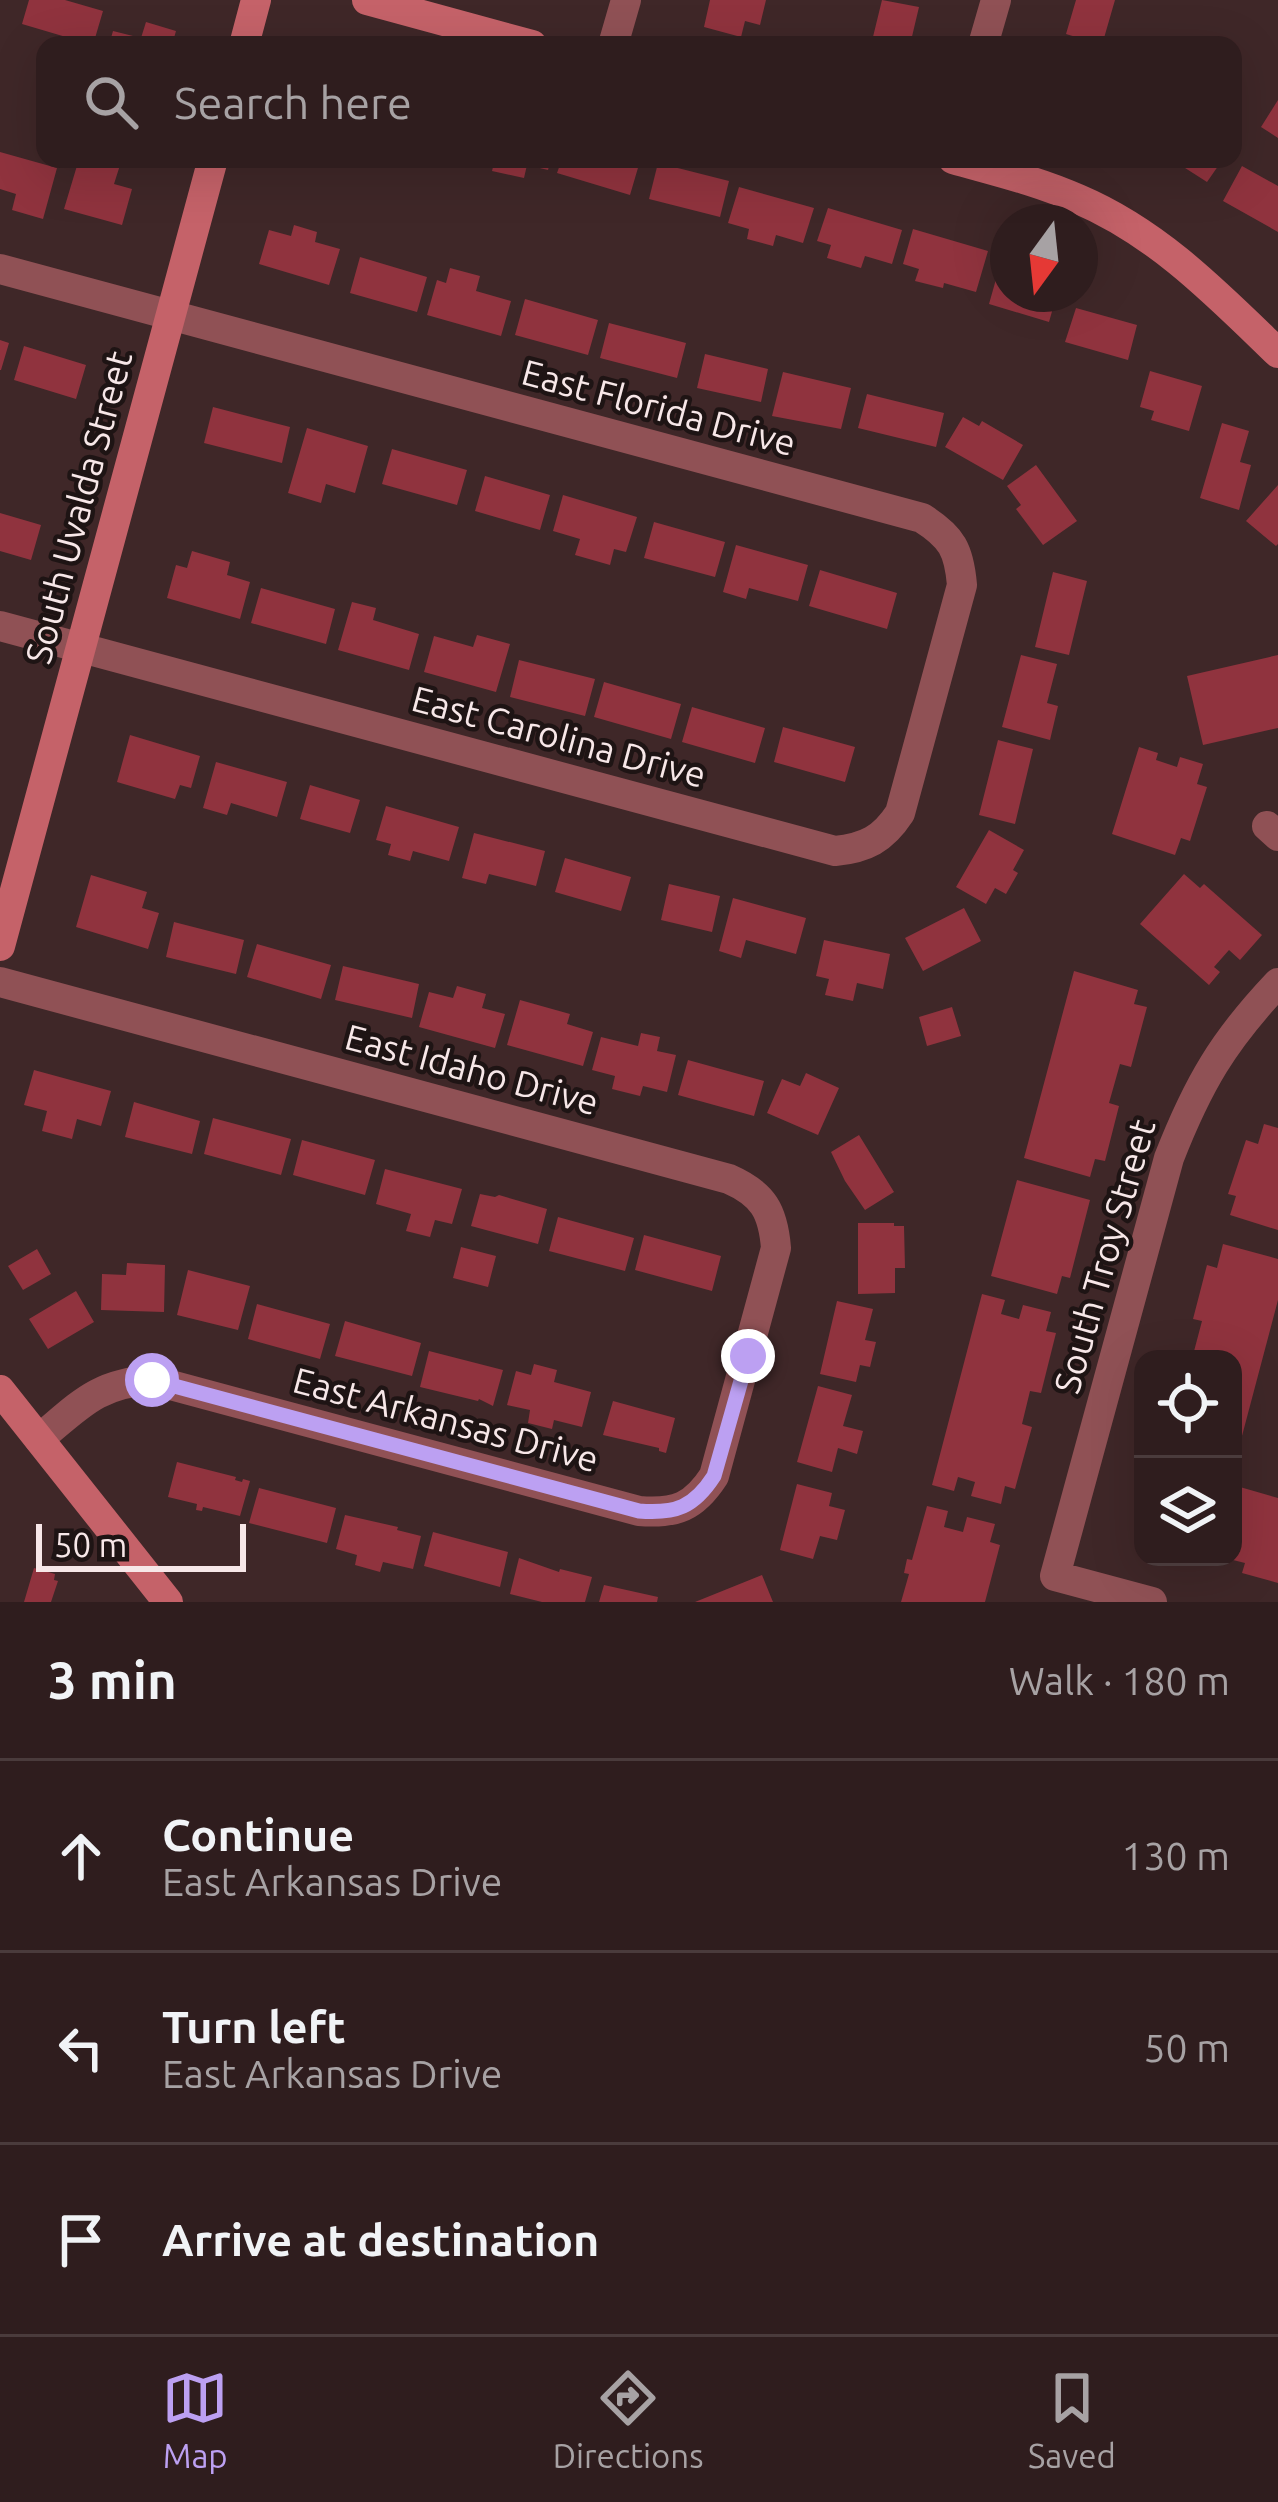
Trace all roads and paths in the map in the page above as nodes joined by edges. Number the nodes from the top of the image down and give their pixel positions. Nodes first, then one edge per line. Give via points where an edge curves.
1 (256, 0) edge
2 (367, 0) edge
3 (626, 0) edge
4 (995, 0) edge
5 (246, 36) edge
6 (499, 36) edge
7 (616, 36) edge
8 (985, 36) edge
9 (211, 168) edge
10 (986, 168) edge
11 (0, 269) edge
12 (171, 315) junction
13 (1278, 353) edge
14 (0, 626) edge
15 (81, 647) junction
16 (929, 709) joint
17 (0, 946) edge
18 (0, 982) edge
19 (1278, 983) edge
20 (748, 1356) joint
21 (0, 1390) edge
22 (38, 1439) junction
23 (168, 1602) edge
24 (1152, 1602) edge

1 - 5 street
2 - 6 street
3 - 7 street
4 - 8 street
9 - 12 street, South Uvalda Street
10 - 13 street via 1122,221 1198,275
11 - 12 street, East Florida Drive
12 - 15 street, South Uvalda Street
12 - 16 street, East Florida Drive via 922,518 952,544 962,584
14 - 15 street
15 - 16 street, East Carolina Drive via 836,850 889,830
15 - 17 street, South Uvalda Street
18 - 20 street, East Idaho Drive via 748,1187 774,1224 776,1248
19 - 24 street, South Troy Street via 1211,1064 1169,1158 1055,1576
20 - 22 street, East Arkansas Drive via 714,1476 685,1507 663,1513 152,1380 108,1388
21 - 22 street
22 - 23 street

